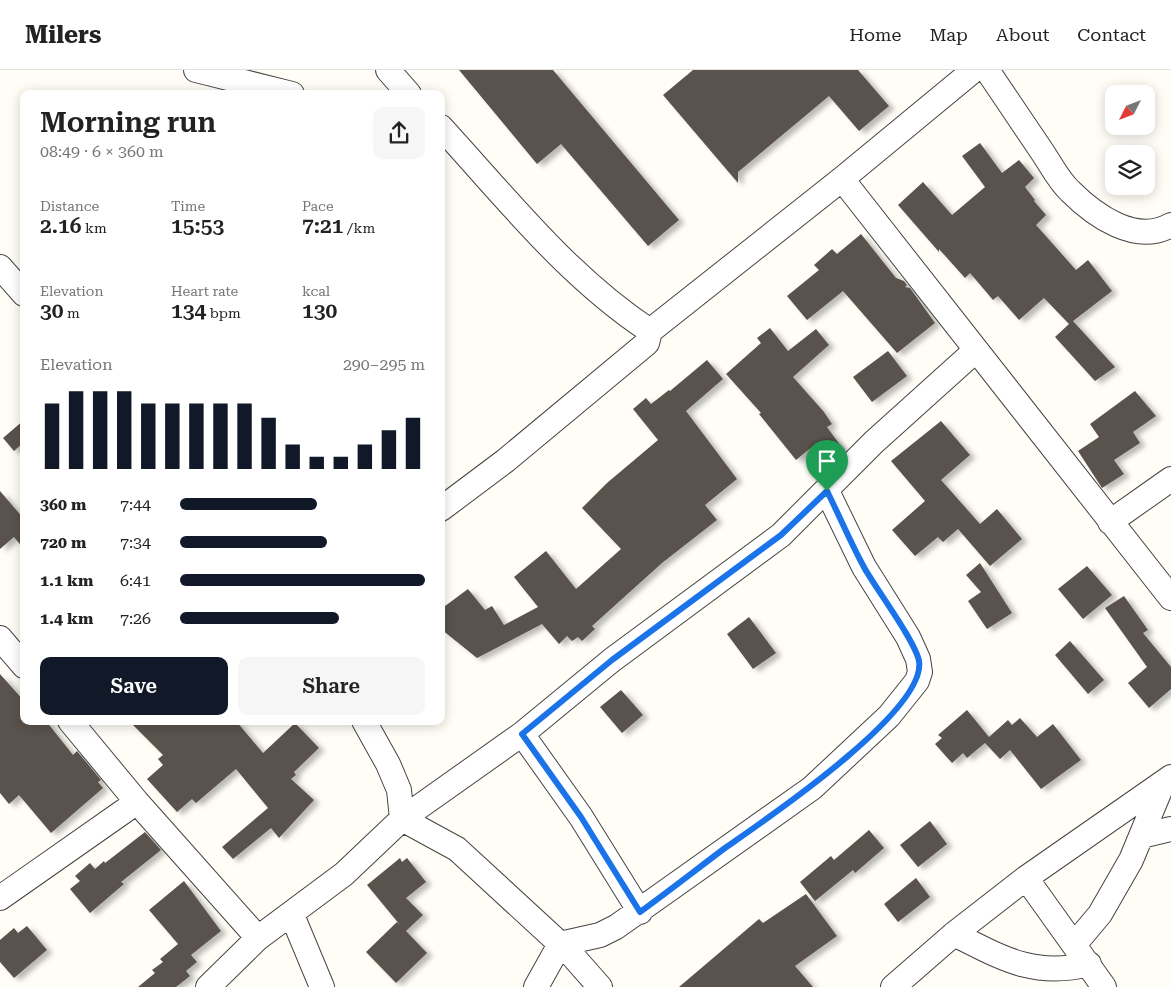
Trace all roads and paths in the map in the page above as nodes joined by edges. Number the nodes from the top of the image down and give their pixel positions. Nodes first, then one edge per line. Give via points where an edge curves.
1 (196, 70) edge
2 (388, 70) edge
3 (987, 70) edge
4 (963, 74) edge
5 (276, 90) edge
6 (406, 90) edge
7 (445, 131) edge
8 (842, 179) junction
9 (1171, 225) edge
10 (0, 267) edge
11 (20, 290) edge
12 (650, 331) junction
13 (975, 351) junction
14 (1171, 479) edge
15 (827, 491) junction
16 (445, 506) edge
17 (1110, 522) junction
18 (1171, 598) edge
19 (0, 638) edge
20 (20, 661) edge
21 (73, 725) edge
22 (366, 725) edge
23 (522, 734) junction
24 (1167, 780) edge
25 (137, 802) junction
26 (402, 819) junction
27 (1171, 829) edge
28 (1141, 836) junction
29 (1026, 878) junction
30 (0, 898) edge
31 (640, 912) junction
32 (292, 915) junction
33 (954, 934) junction
34 (258, 938) junction
35 (560, 944) junction
36 (1074, 945) junction
37 (1089, 964) junction
38 (208, 987) edge
39 (322, 987) edge
40 (536, 987) edge
41 (600, 987) edge
42 (893, 987) edge
43 (1104, 987) edge

1 - 5 street
2 - 6 street
3 - 9 street via 1069,190 1121,227 1144,234
4 - 8 street
7 - 12 street via 584,281 618,310
8 - 12 street
8 - 13 street
10 - 11 street
12 - 16 street via 647,343 506,461
13 - 15 street via 880,436
13 - 17 street
14 - 17 street
15 - 23 street via 781,535 612,660
15 - 31 street via 864,567 908,637 918,659 920,672 917,681 889,716 812,788
17 - 18 street
19 - 20 street
21 - 25 street
22 - 26 street via 399,790
23 - 26 street
23 - 31 street via 581,817
24 - 28 street
24 - 29 street
25 - 30 street
25 - 34 street
26 - 32 street via 344,874
26 - 35 street via 457,849
27 - 28 street
28 - 36 street via 1100,914
29 - 33 street
29 - 36 street
31 - 35 street via 600,935
32 - 34 street
32 - 39 street
33 - 37 street via 1031,968 1066,970
33 - 42 street
34 - 38 street
35 - 40 street
35 - 41 street
36 - 37 street
37 - 43 street

